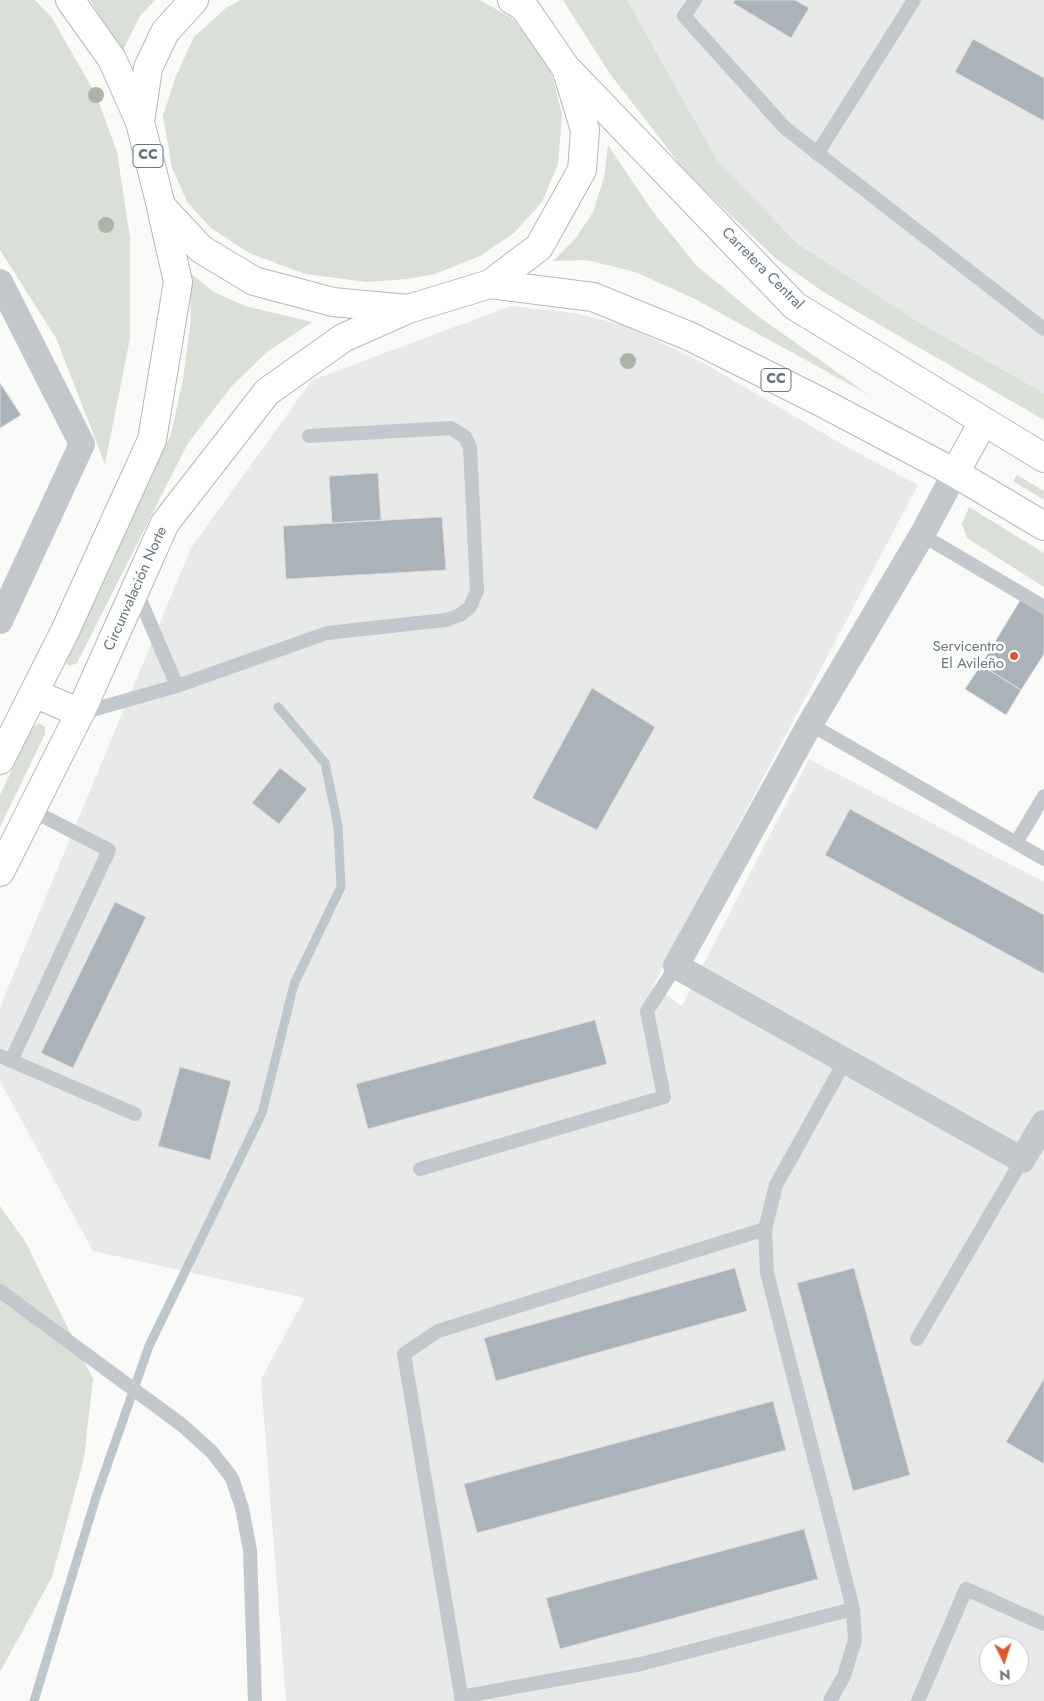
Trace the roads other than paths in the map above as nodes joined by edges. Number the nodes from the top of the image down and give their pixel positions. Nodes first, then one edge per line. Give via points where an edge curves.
1 (70, 0) edge
2 (194, 0) edge
3 (695, 0) edge
4 (914, 0) edge
5 (520, 2) edge
6 (566, 68) junction
7 (140, 122) junction
8 (817, 154) junction
9 (161, 206) junction
10 (0, 282) edge
11 (490, 284) junction
12 (408, 309) junction
13 (1044, 329) edge
14 (983, 422) junction
15 (309, 436) dead end
16 (1044, 458) edge
17 (954, 474) junction
18 (1044, 526) edge
19 (922, 535) junction
20 (136, 589) junction
21 (1044, 607) edge
22 (0, 621) edge
23 (177, 686) junction
24 (34, 693) junction
25 (80, 713) junction
26 (810, 724) junction
27 (0, 760) edge
28 (1044, 796) edge
29 (30, 810) junction
30 (1016, 843) junction
31 (1044, 859) edge
32 (0, 872) edge
33 (676, 966) junction
34 (5, 1059) edge
35 (845, 1061) junction
36 (135, 1114) dead end
37 (1044, 1123) edge
38 (1022, 1160) junction
39 (420, 1169) dead end
40 (765, 1229) junction
41 (0, 1291) edge
42 (917, 1339) dead end
43 (853, 1609) junction
44 (1044, 1624) edge
45 (462, 1699) edge
46 (255, 1701) edge
47 (830, 1701) edge
48 (918, 1701) edge

1 - 7 main road, Carretera Central / CC via 112,59
2 - 7 main road, Carretera Central / CC via 165,32 148,68
3 - 8 lane via 684,16 785,128
4 - 8 lane
5 - 6 main road, Carretera Central / CC
6 - 11 main road, Carretera Central / CC via 585,130 582,170 539,247
6 - 14 main road, Carretera Central / CC via 795,306
7 - 9 main road, Carretera Central / CC
8 - 13 lane
9 - 12 main road, Carretera Central / CC via 201,250 254,281 333,302
9 - 24 main road via 178,282 152,440
10 - 22 street via 82,444
11 - 12 main road, Carretera Central / CC
11 - 17 main road, Carretera Central / CC via 593,297 671,329 821,402
12 - 20 main road, Circunvalación Norte via 343,338 267,392 165,523
14 - 16 main road, Carretera Central / CC
14 - 17 main road
15 - 23 lane via 451,428 465,436 470,448 477,591 470,607 446,620 327,633
17 - 18 main road, Carretera Central / CC
17 - 19 street
19 - 21 lane
19 - 26 street
20 - 23 lane
20 - 25 main road, Circunvalación Norte
23 - 25 lane
24 - 25 main road
24 - 27 main road
25 - 29 main road, Circunvalación Norte
26 - 30 lane
26 - 33 street
28 - 30 lane
29 - 32 main road, Circunvalación Norte
29 - 34 lane via 109,850
30 - 31 lane
33 - 35 street
33 - 39 lane via 647,1011 664,1097
34 - 36 lane
35 - 38 street
35 - 40 lane via 776,1185
37 - 38 street
38 - 42 lane
40 - 43 lane via 767,1273
40 - 45 lane via 438,1331 404,1354
41 - 46 lane via 182,1425 212,1452 232,1478 250,1550
43 - 45 lane via 641,1664
43 - 47 lane via 855,1640 844,1676
44 - 48 lane via 966,1588

